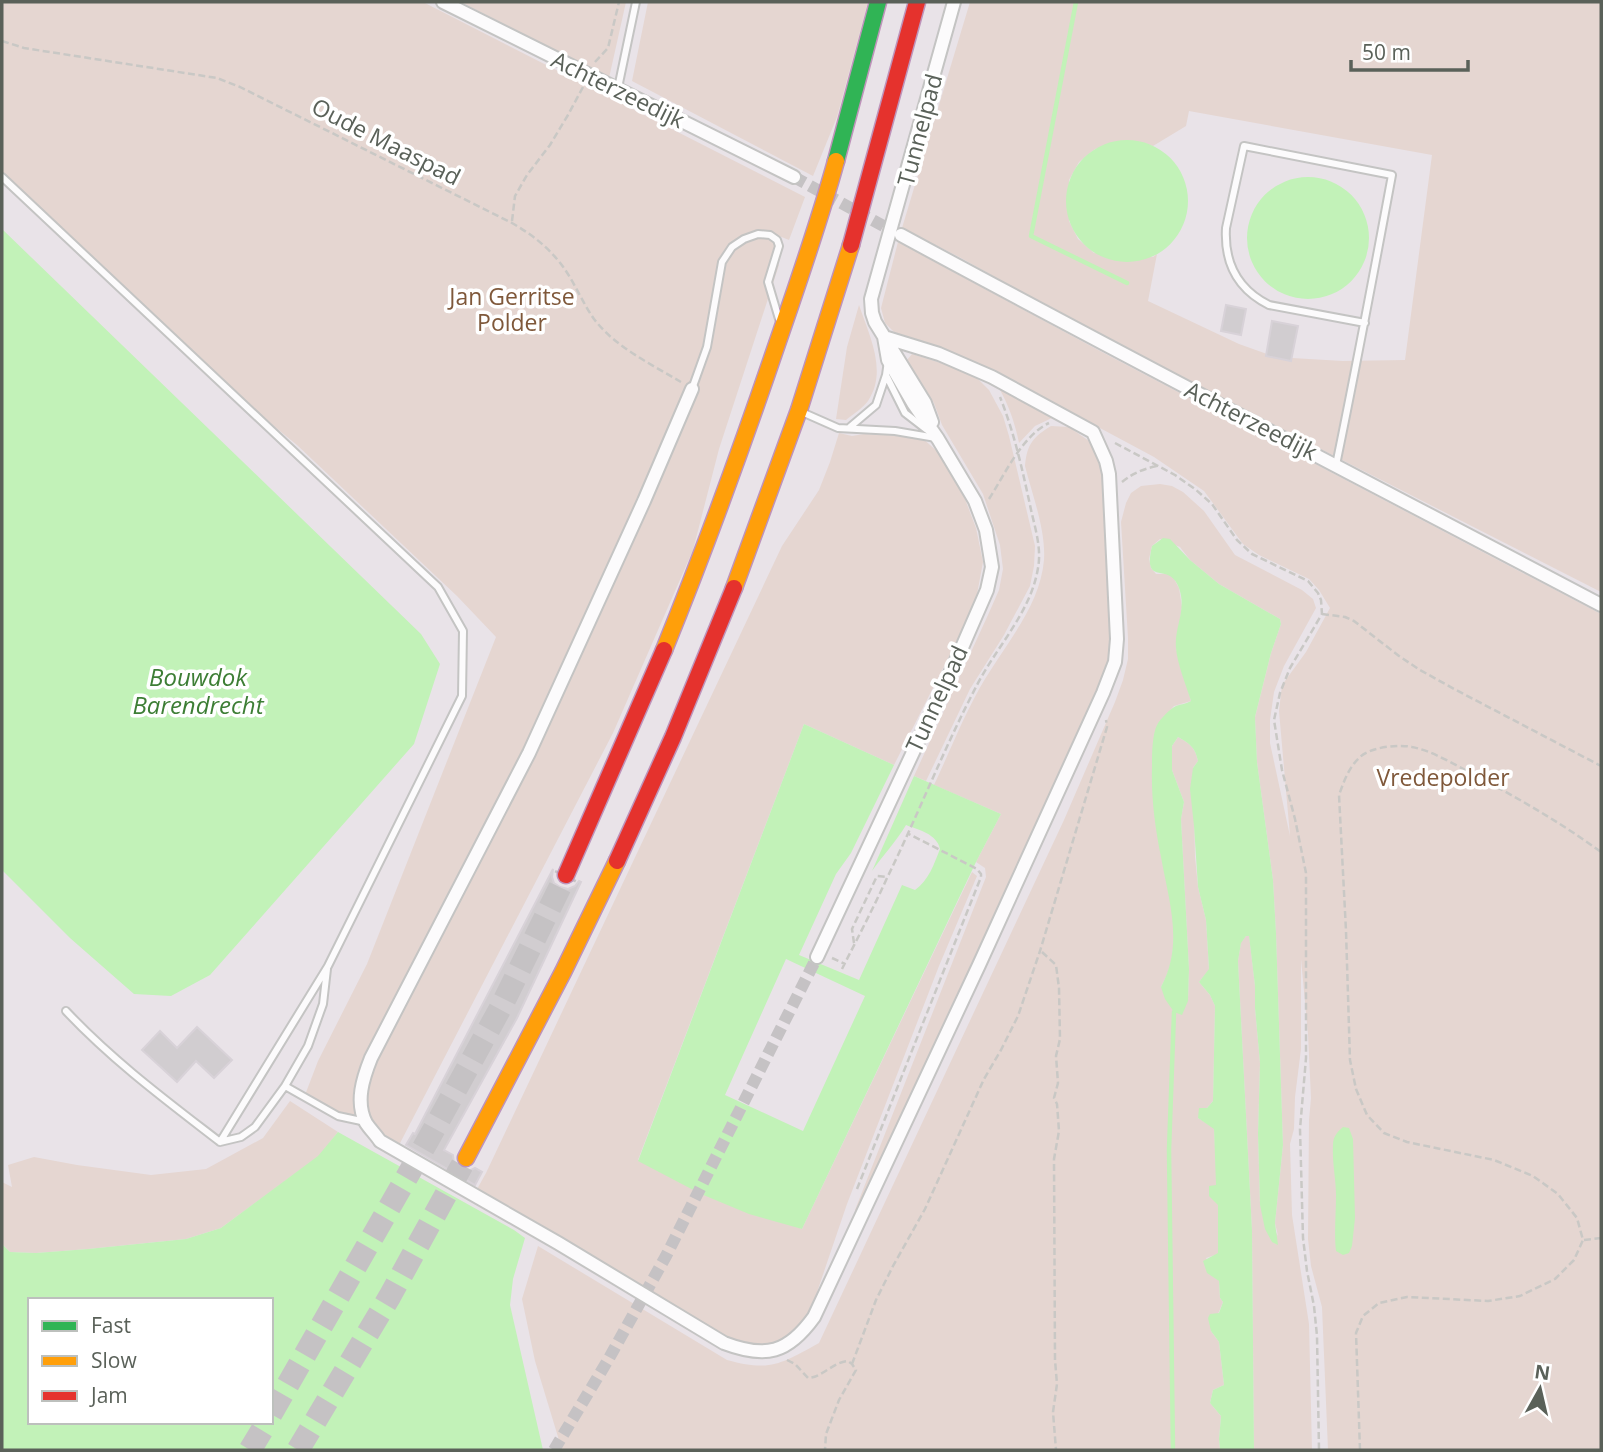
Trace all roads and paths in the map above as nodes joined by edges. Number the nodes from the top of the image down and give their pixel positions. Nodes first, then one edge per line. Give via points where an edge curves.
1 (443, 2) edge
2 (619, 2) edge
3 (636, 2) edge
4 (878, 2) edge
5 (917, 2) edge
6 (954, 2) edge
7 (2, 41) edge
8 (588, 76) junction
9 (617, 90) junction
10 (2, 177) edge
11 (794, 177) tunnel mouth
12 (512, 223) junction
13 (901, 236) tunnel mouth
14 (1365, 323) junction
15 (783, 331) junction
16 (884, 337) junction
17 (888, 360) junction
18 (886, 375) junction
19 (992, 377) junction
20 (692, 390) junction
21 (799, 411) junction
22 (1069, 420) junction
23 (850, 428) junction
24 (1093, 432) junction
25 (938, 439) junction
26 (1018, 452) junction
27 (1336, 465) junction
28 (1158, 466) junction
29 (1110, 503) junction
30 (981, 513) junction
31 (1601, 605) edge
32 (1322, 614) junction
33 (1103, 693) junction
34 (1601, 766) edge
35 (907, 833) junction
36 (1601, 852) edge
37 (566, 875) tunnel mouth
38 (888, 877) junction
39 (854, 943) junction
40 (1040, 951) junction
41 (817, 957) tunnel mouth
42 (328, 966) junction
43 (842, 969) dead end
44 (66, 1011) dead end
45 (285, 1086) junction
46 (366, 1122) junction
47 (220, 1142) junction
48 (466, 1158) tunnel mouth
49 (856, 1192) dead end
50 (1601, 1238) edge
51 (1583, 1240) junction
52 (774, 1350) junction
53 (852, 1364) junction
54 (825, 1450) edge
55 (1056, 1450) edge
56 (1319, 1450) edge
57 (1360, 1450) edge

1 - 8 street, Achterzeedijk
2 - 8 path via 608,48
3 - 9 lane
4 - 15 highway via 832,179
5 - 21 highway via 868,187
6 - 16 street, Tunnelpad via 872,299 874,322
7 - 12 path, Oude Maaspad via 217,78
8 - 9 street, Achterzeedijk
8 - 12 path via 551,145 515,196
9 - 11 street, Achterzeedijk
10 - 42 lane via 438,587 463,631 462,695
12 - 20 path, Oude Maaspad via 548,248 608,334
13 - 27 street, Achterzeedijk
14 - 14 lane via 1392,174 1244,146 1226,228 1235,275 1269,305
14 - 27 lane
15 - 20 lane via 768,282 779,246 770,235 758,234 732,247 722,262 707,347
15 - 37 highway via 700,560
16 - 17 street, Tunnelpad
16 - 19 street
16 - 25 street, Tunnelpad via 925,403
17 - 18 lane, Tunnelpad
17 - 25 street, Tunnelpad
18 - 23 lane via 876,405
18 - 25 lane, Tunnelpad via 905,413
19 - 22 street
19 - 26 path, Tunnelpad
20 - 46 street via 529,753 371,1058 360,1102
21 - 23 lane via 838,428
21 - 48 highway via 731,595 653,785 585,929
22 - 24 street
22 - 26 path via 1046,424
23 - 25 lane
24 - 28 path
24 - 29 street via 1106,461
25 - 30 street, Tunnelpad
26 - 30 path
26 - 35 path, Tunnelpad via 1038,540 1036,577 1024,610 978,683
27 - 31 street, Achterzeedijk
28 - 29 path via 1131,474
28 - 32 path via 1212,504 1252,554 1308,581 1318,593
29 - 33 street via 1117,639 1115,662
30 - 41 street, Tunnelpad via 992,567 987,590
32 - 34 path via 1354,621 1420,670
32 - 56 path via 1290,668 1274,720 1306,873 1306,1058 1300,1129 1305,1260 1316,1326
33 - 40 path via 1107,727
33 - 52 street via 814,1317 801,1334
35 - 38 path, Tunnelpad
35 - 49 path via 973,866 981,877
36 - 51 path via 1518,798 1412,747 1387,746 1361,756 1346,775 1339,795 1350,1060 1367,1115 1384,1133 1407,1142 1494,1160 1533,1176 1558,1194 1577,1218
38 - 39 path, Tunnelpad
38 - 39 path via 877,876 852,929
39 - 43 path
40 - 53 path via 1018,1016 876,1300
40 - 55 path via 1056,965 1059,988 1054,1098 1059,1131 1055,1160
42 - 45 lane via 323,1004 308,1046
42 - 47 lane
44 - 47 lane via 132,1075
45 - 46 lane via 338,1116
45 - 47 lane via 255,1127 241,1137
46 - 52 street via 380,1141 724,1343 739,1349
50 - 51 path
51 - 57 path via 1574,1260 1555,1279 1520,1296 1488,1301 1407,1297 1379,1303 1363,1316 1356,1333
52 - 53 path via 808,1378 841,1361
53 - 54 path via 856,1370 839,1400

